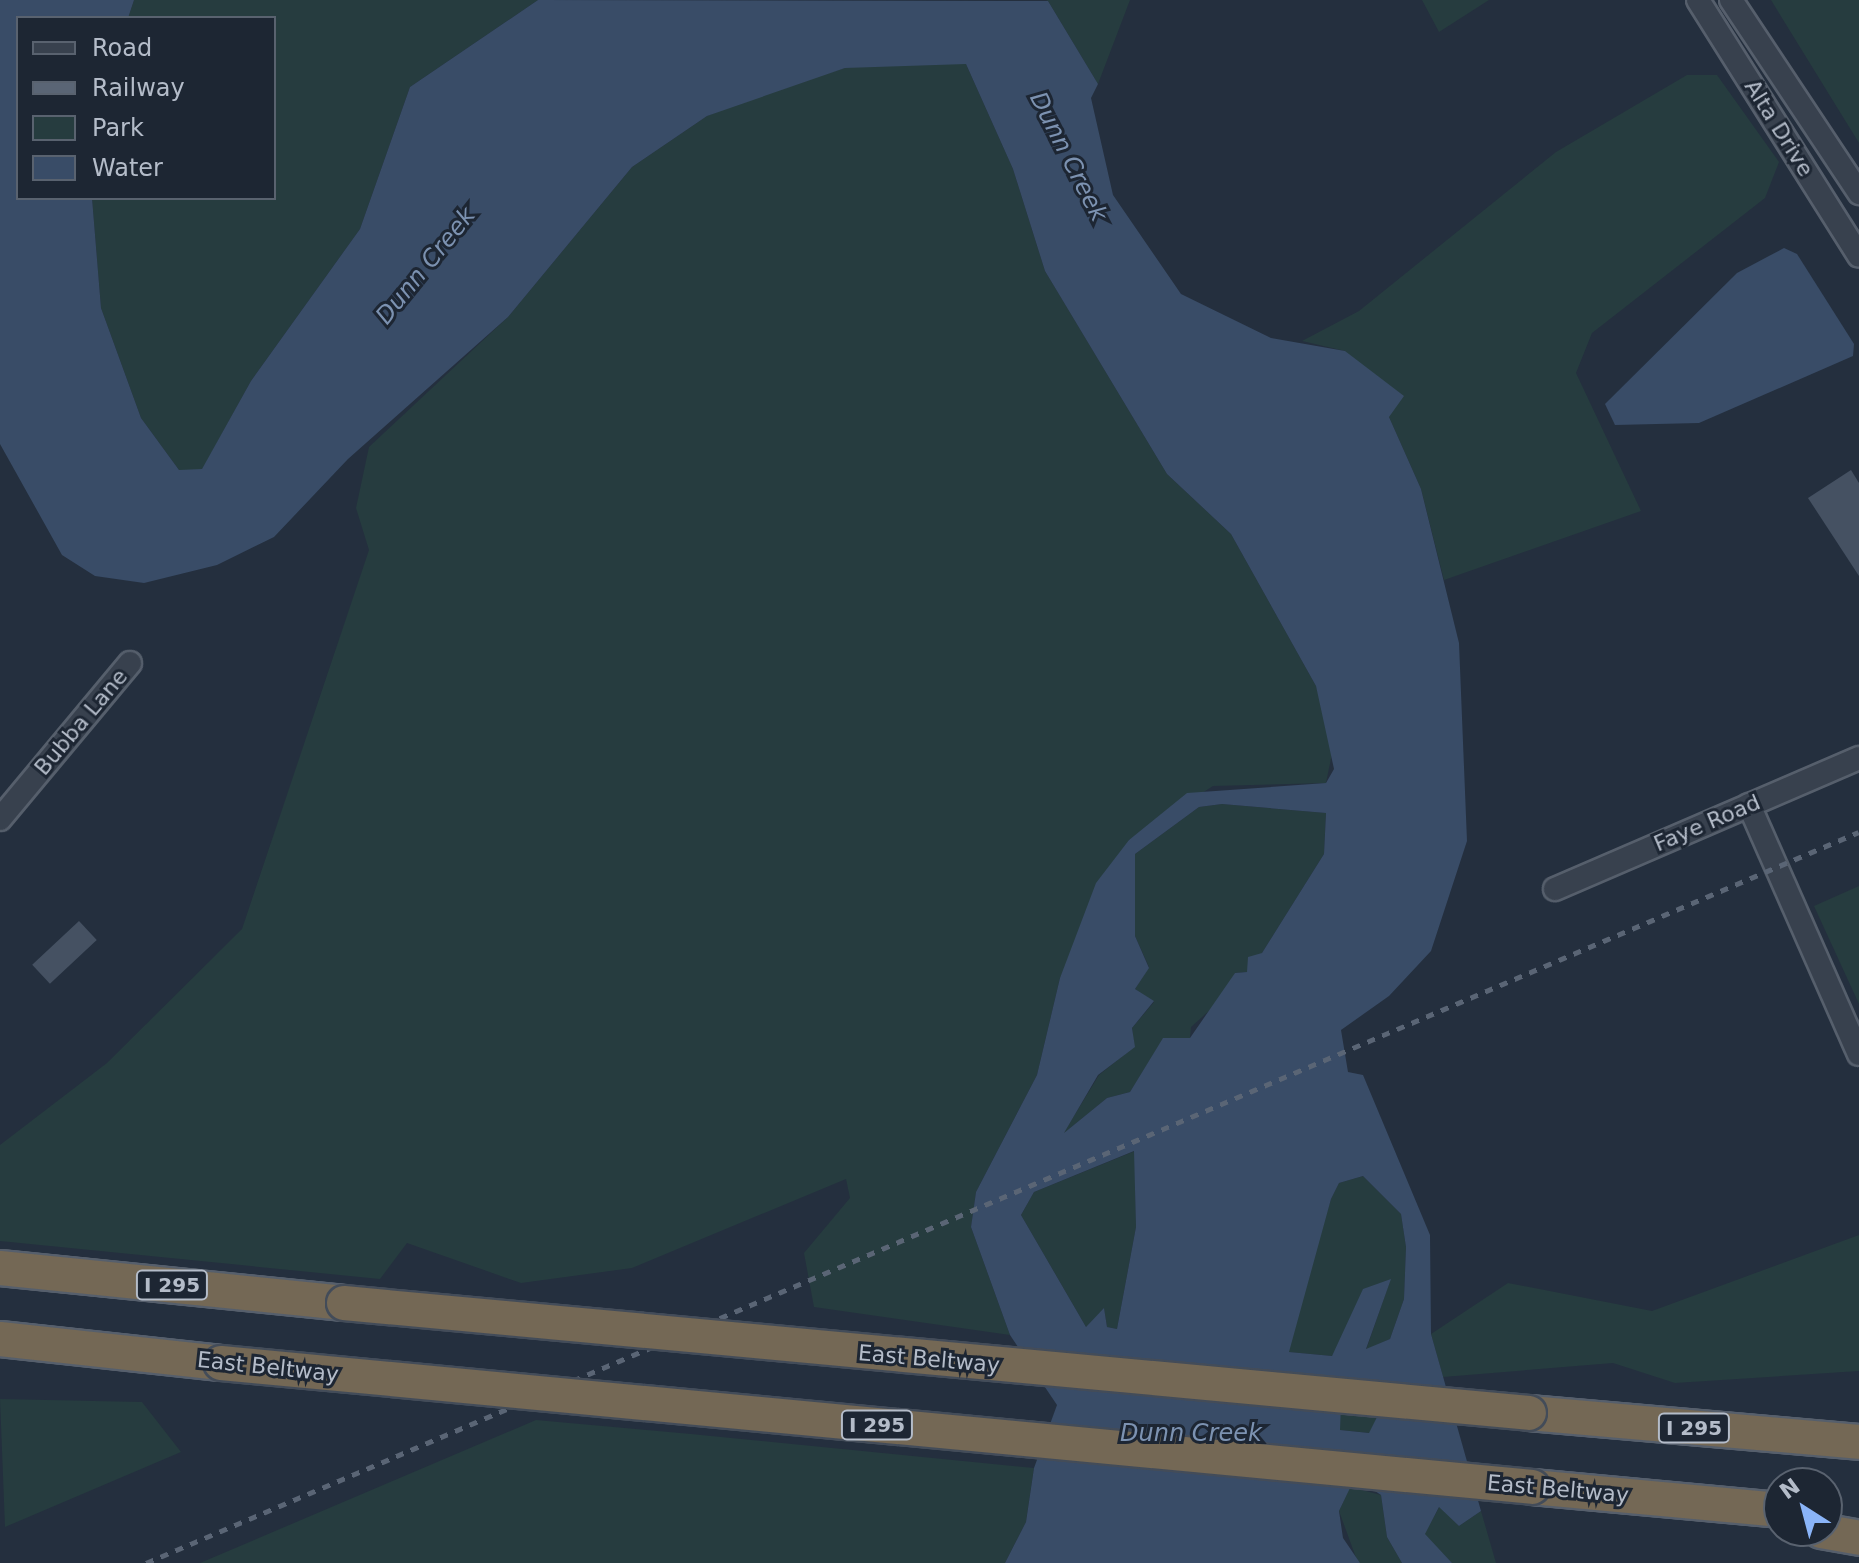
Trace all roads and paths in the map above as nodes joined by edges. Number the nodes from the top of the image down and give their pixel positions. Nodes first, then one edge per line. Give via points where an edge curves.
1 (1698, 0) edge
2 (1731, 0) edge
3 (1859, 193) edge
4 (1859, 256) edge
5 (130, 663) dead end
6 (1859, 758) edge
7 (1749, 805) junction
8 (0, 819) edge
9 (1555, 889) dead end
10 (1859, 1054) edge
11 (0, 1268) edge
12 (0, 1339) edge
13 (1859, 1442) edge
14 (1619, 1495) junction
15 (1763, 1508) edge
16 (1763, 1521) edge

1 - 4 street, Alta Drive
2 - 3 street, Alta Drive
5 - 8 street, Bubba Lane
6 - 7 street, Faye Road
7 - 9 street, Faye Road
7 - 10 street
11 - 13 highway, East Beltway / I 295, bridge
12 - 14 highway, East Beltway / I 295, bridge
14 - 15 highway, East Beltway / I 295
14 - 16 highway

